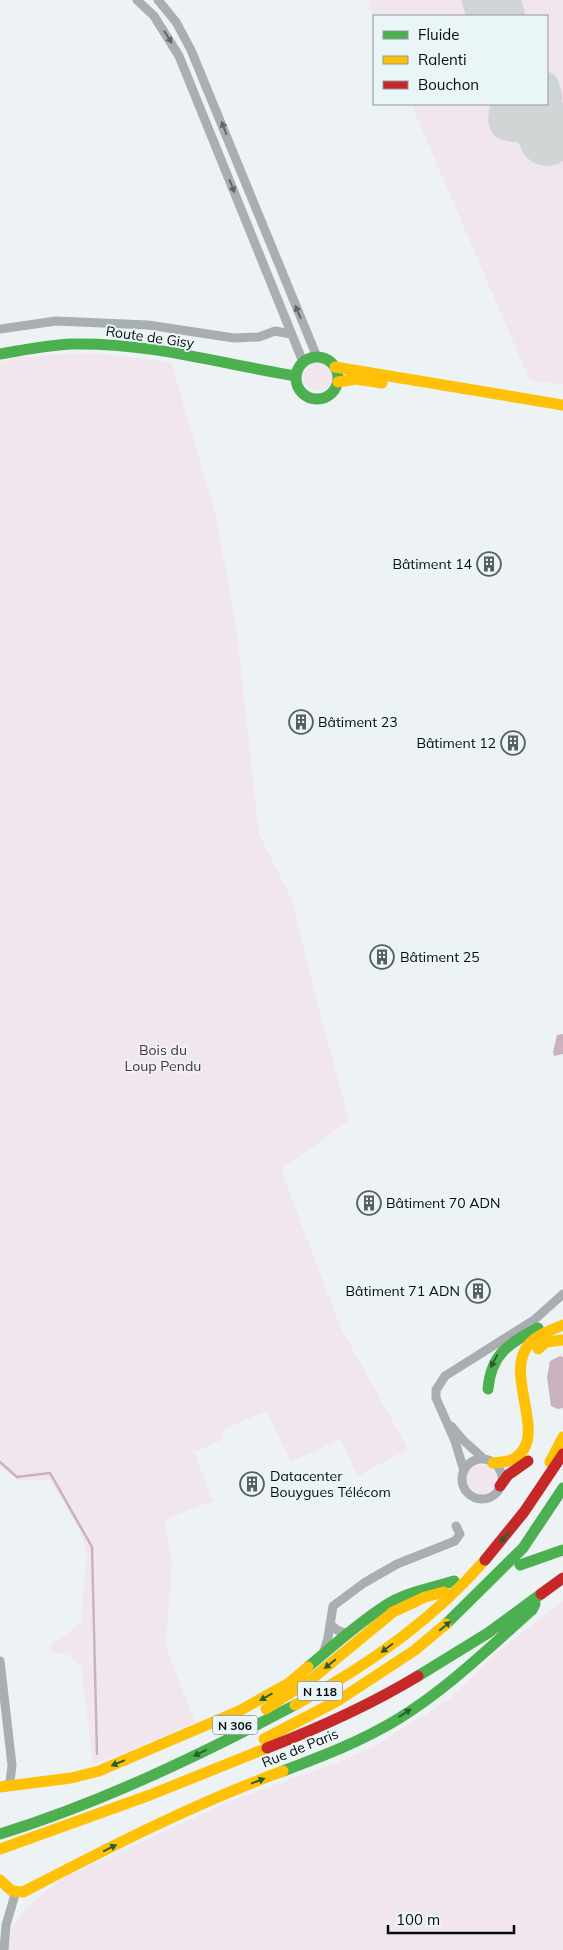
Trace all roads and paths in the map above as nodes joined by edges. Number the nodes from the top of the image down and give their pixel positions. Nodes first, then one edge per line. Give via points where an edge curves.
1 (137, 0) edge
2 (158, 0) edge
3 (0, 329) edge
4 (291, 334) junction
5 (0, 354) edge
6 (317, 356) junction
7 (302, 362) junction
8 (335, 367) junction
9 (296, 376) junction
10 (338, 382) junction
11 (563, 405) edge
12 (563, 413) edge
13 (563, 1294) edge
14 (563, 1317) edge
15 (563, 1325) edge
16 (563, 1340) edge
17 (488, 1389) dead end
18 (448, 1422) junction
19 (540, 1431) dead end
20 (563, 1437) edge
21 (536, 1452) dead end
22 (563, 1454) edge
23 (488, 1461) junction
24 (464, 1471) junction
25 (500, 1486) junction
26 (563, 1488) edge
27 (525, 1513) junction
28 (456, 1526) dead end
29 (563, 1545) edge
30 (563, 1550) edge
31 (563, 1578) edge
32 (454, 1581) dead end
33 (444, 1592) dead end
34 (541, 1594) junction
35 (330, 1624) junction
36 (347, 1634) junction
37 (323, 1654) junction
38 (0, 1661) edge
39 (0, 1719) edge
40 (8, 1725) junction
41 (194, 1776) junction
42 (2, 1788) edge
43 (4, 1829) edge
44 (0, 1849) edge
45 (0, 1883) edge
46 (14, 1892) junction
47 (4, 1950) edge

1 -> 4 street via 154,16 179,56
6 -> 2 street via 191,50 176,22
3 - 4 street via 56,321 148,325 234,338 259,337 274,331
4 - 7 street
5 - 9 main road, Route de Gisy via 82,344 125,347
6 - 7 main road
6 - 8 main road via 327,359
7 - 9 main road
8 - 10 main road
8 - 11 main road
9 - 10 main road via 303,394 316,399 328,396
10 - 12 main road via 364,380
13 - 18 street via 534,1320 445,1376 436,1390 436,1398
14 -> 17 main road via 504,1348 490,1368
15 - 23 main road via 536,1337 522,1357 521,1373 533,1434 531,1446 514,1460
16 - 19 main road via 541,1345 530,1363
18 - 23 street
18 - 24 street
20 - 27 main road
21 - 25 main road via 530,1460 508,1474
22 - 27 main road, N 118
23 - 24 street via 472,1462
23 - 25 street via 500,1473
24 - 25 street via 462,1482 472,1496 492,1496
41 -> 26 main road, N 118 via 340,1700 415,1650 450,1621 523,1548
27 -> 43 main road, N 118 via 496,1548 428,1617 330,1686 133,1785 72,1810
28 - 35 street via 460,1534 455,1542 396,1564 333,1606
29 - 30 main road via 523,1561
31 - 34 main road, Rue de Paris / N 306
32 - 36 main road via 388,1604
33 -> 43 main road, N 306 via 393,1612 313,1678 263,1711 103,1788
34 - 41 main road, N 306 via 488,1633 384,1697
46 -> 34 main road, Rue de Paris via 24,1892 224,1794 339,1750 378,1731 458,1675 532,1610
35 - 36 street
35 - 37 street
36 - 37 main road
37 -> 42 main road via 264,1699 99,1771
38 - 40 street
39 - 40 street
40 - 42 street via 12,1765 10,1782
41 - 44 main road, N 118
45 - 46 main road
46 - 47 street

